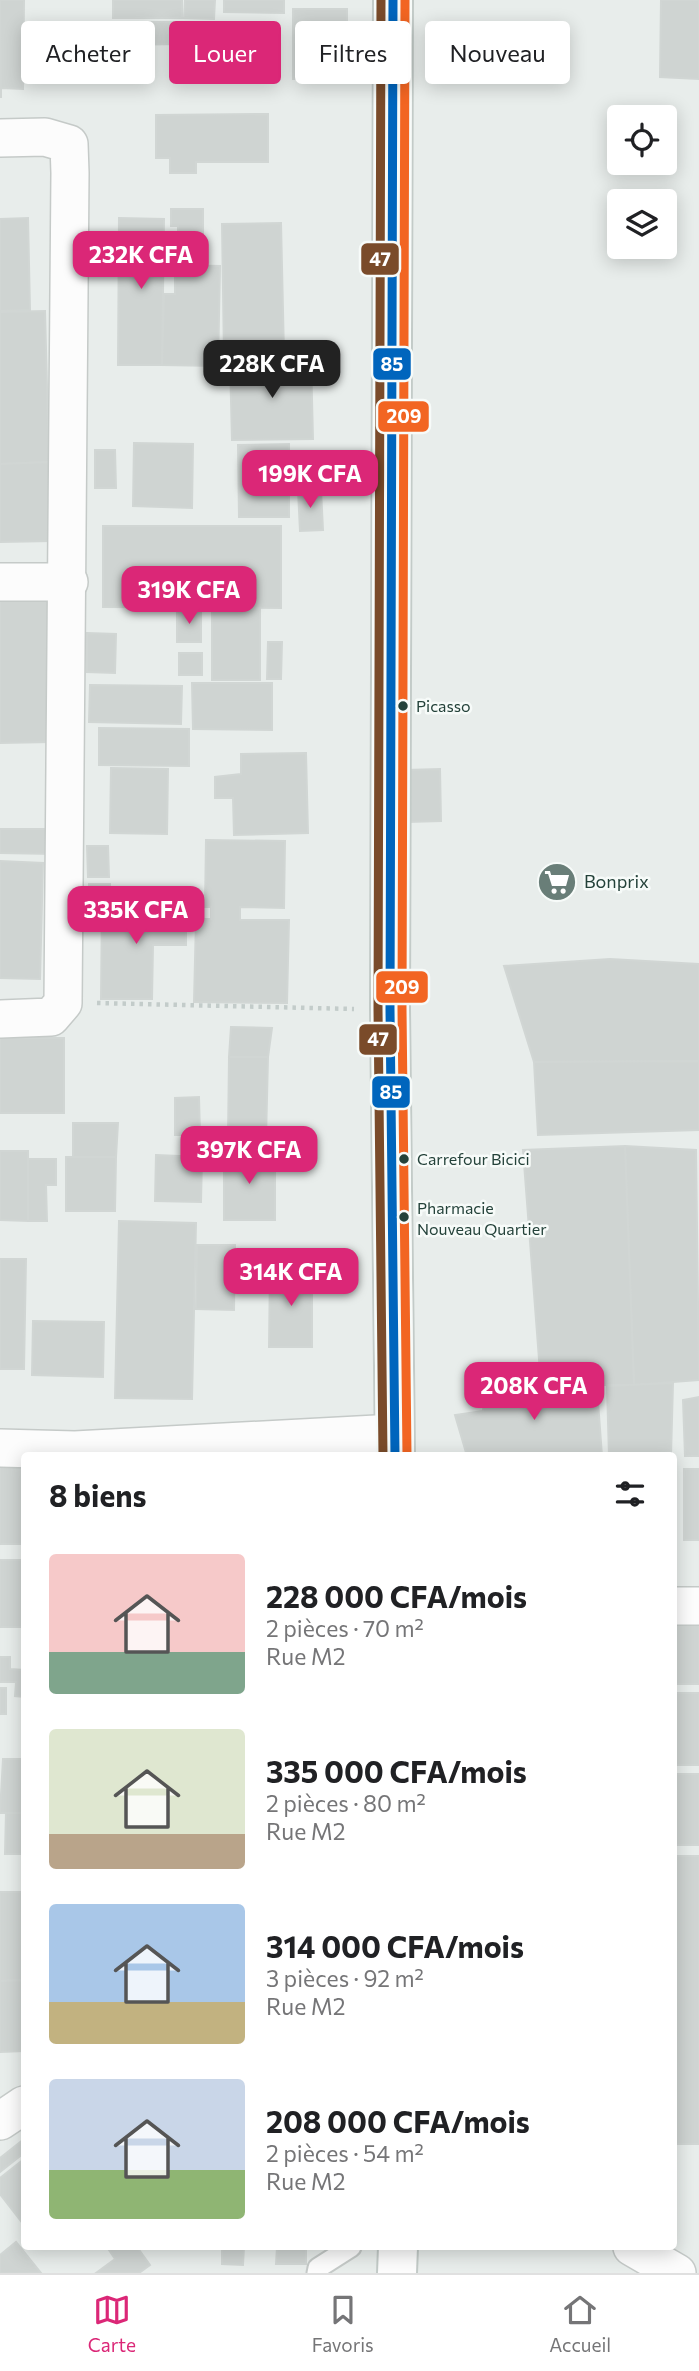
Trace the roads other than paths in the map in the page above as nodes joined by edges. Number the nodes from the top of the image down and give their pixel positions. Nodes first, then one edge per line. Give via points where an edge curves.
1 (393, 0) edge
2 (0, 138) edge
3 (0, 582) edge
4 (69, 582) junction
5 (0, 1019) edge
6 (395, 1444) edge
7 (0, 1448) edge
8 (61, 1452) edge
9 (111, 1452) edge
10 (677, 1606) edge
11 (699, 1606) edge
12 (21, 2107) edge
13 (0, 2121) edge
14 (346, 2250) edge
15 (398, 2250) edge
16 (637, 2250) edge
17 (317, 2273) edge
18 (397, 2273) edge
19 (677, 2273) edge

1 - 6 main road via 390,1009
2 - 4 street via 45,137 69,144
3 - 4 street
4 - 5 street via 63,1003 51,1017
6 - 9 street
7 - 8 street
10 - 11 street
12 - 13 street
14 - 17 lane
15 - 18 main road
16 - 19 street

